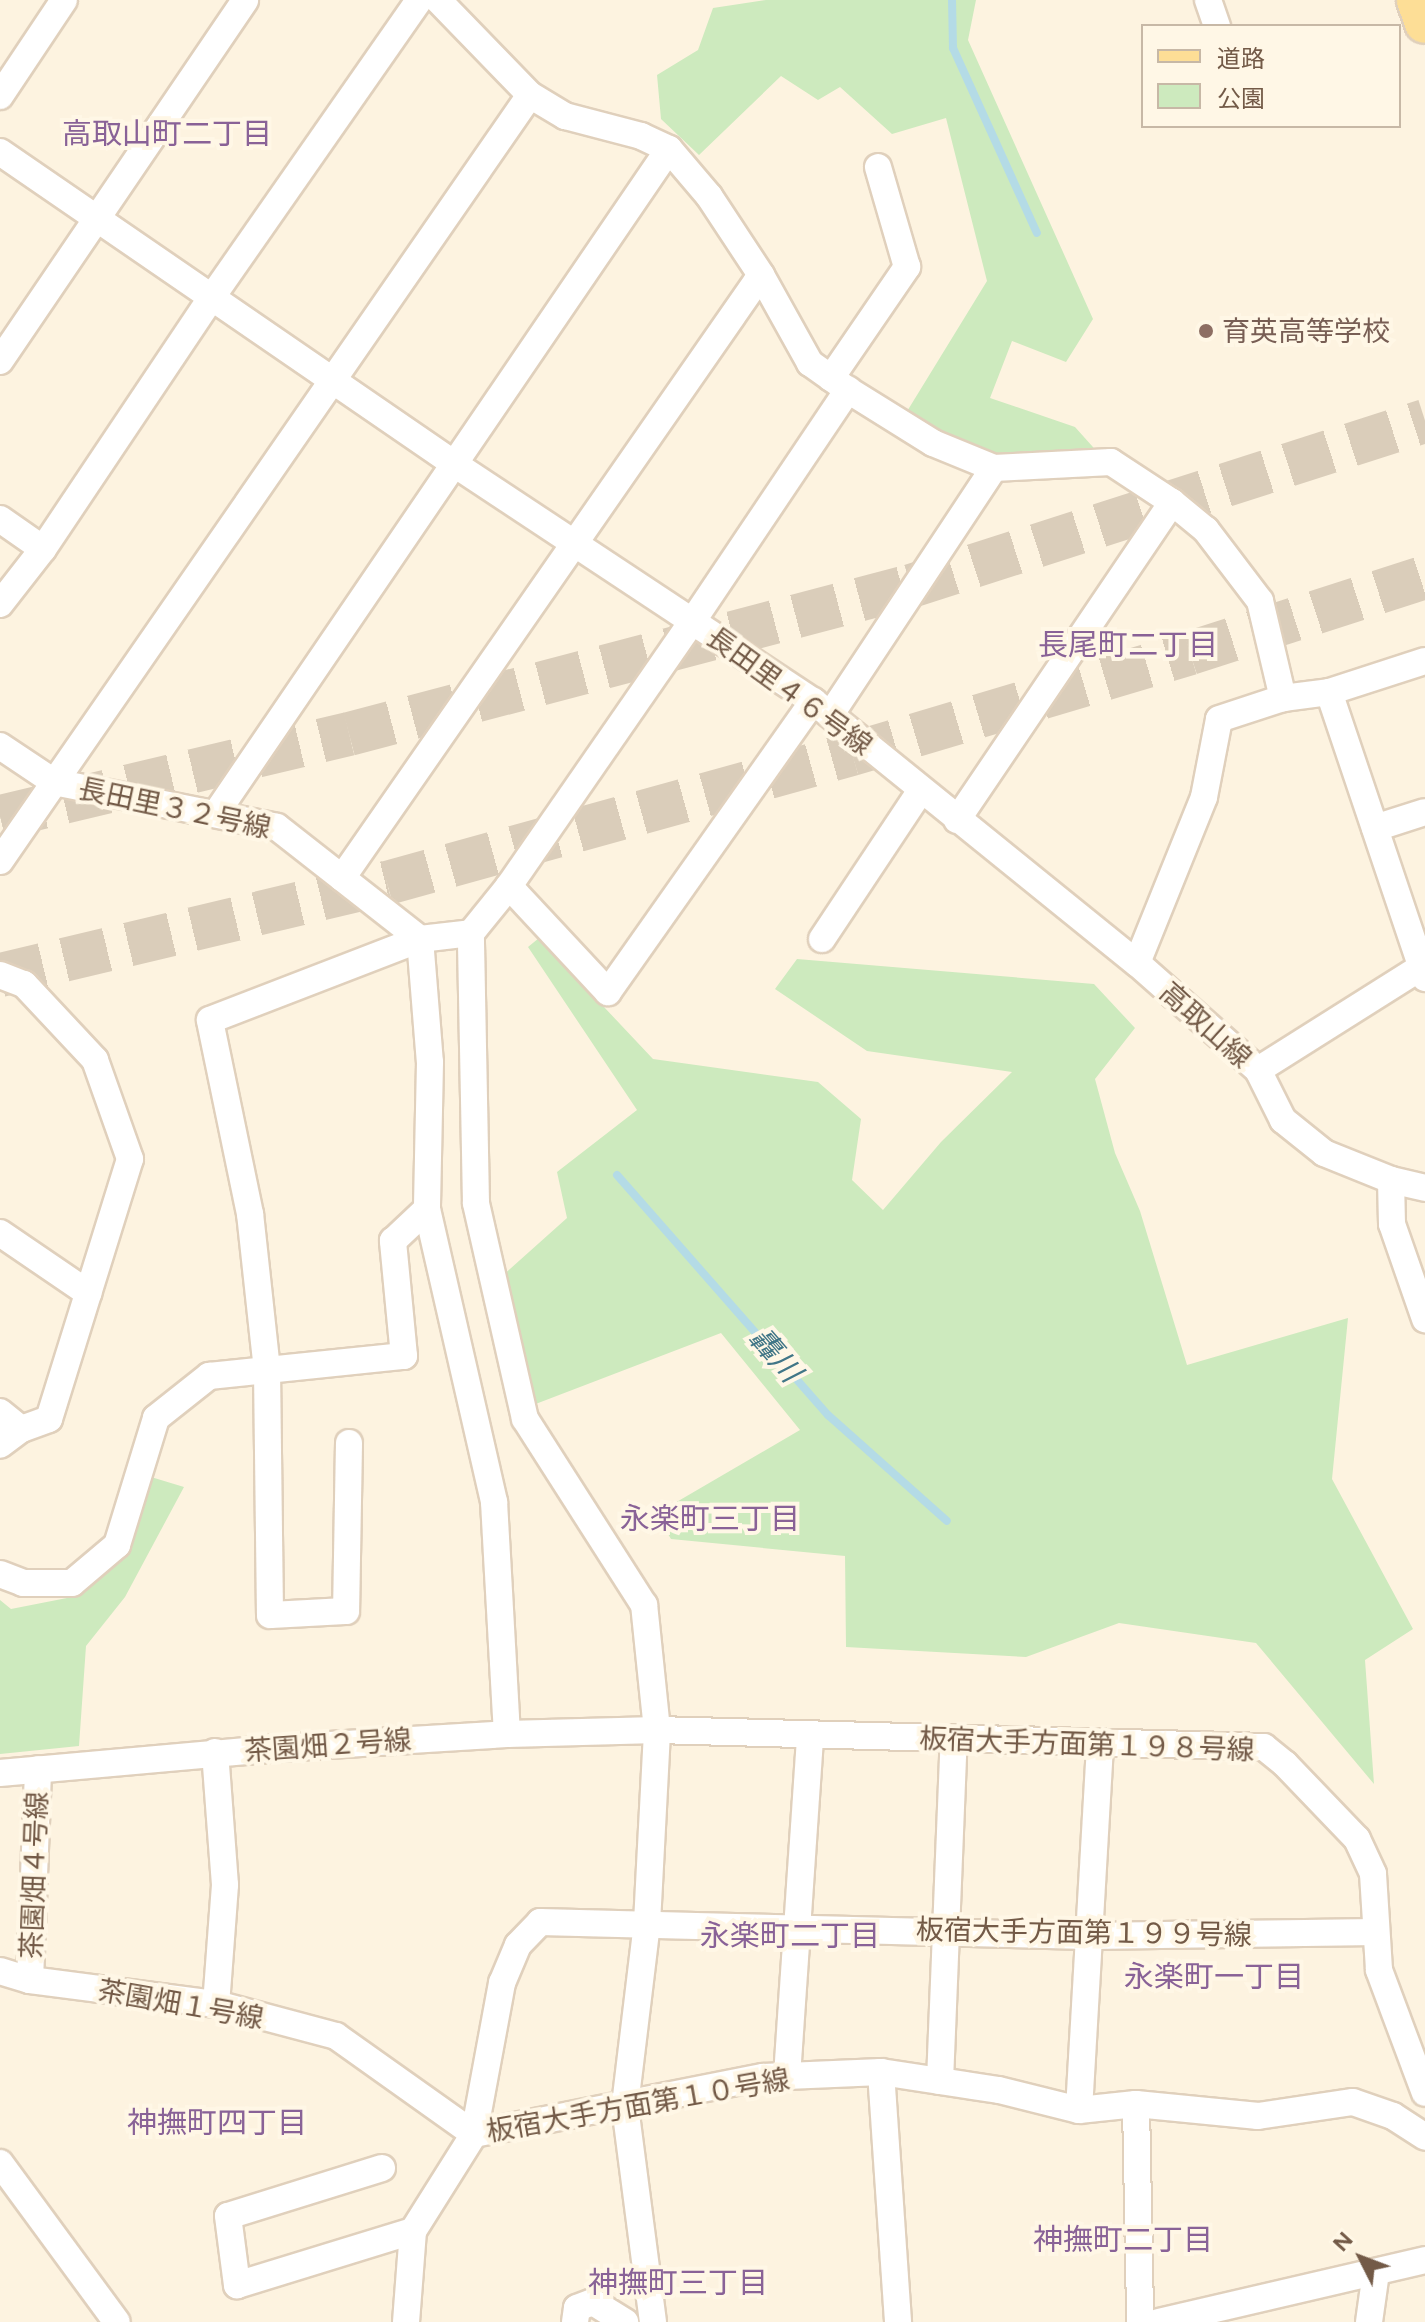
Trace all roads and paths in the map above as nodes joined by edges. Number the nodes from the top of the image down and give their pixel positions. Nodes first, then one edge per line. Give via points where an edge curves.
1 (64, 0) edge
2 (245, 0) edge
3 (419, 0) edge
4 (438, 0) edge
5 (1208, 0) edge
6 (1417, 0) edge
7 (1425, 23) edge
8 (1216, 24) edge
9 (530, 95) junction
10 (0, 96) edge
11 (669, 149) junction
12 (0, 152) edge
13 (878, 167) dead end
14 (99, 219) junction
15 (761, 275) junction
16 (212, 297) junction
17 (0, 361) edge
18 (334, 382) junction
19 (839, 384) junction
20 (453, 463) junction
21 (994, 468) junction
22 (1172, 502) junction
23 (0, 519) edge
24 (574, 542) junction
25 (43, 549) junction
26 (0, 604) edge
27 (692, 622) junction
28 (1425, 661) edge
29 (1329, 692) junction
30 (1283, 698) junction
31 (822, 707) junction
32 (0, 746) edge
33 (54, 782) junction
34 (921, 790) junction
35 (217, 812) junction
36 (1425, 812) edge
37 (957, 820) junction
38 (1375, 828) junction
39 (0, 861) edge
40 (342, 878) junction
41 (509, 886) junction
42 (471, 933) junction
43 (420, 939) junction
44 (822, 939) dead end
45 (1137, 963) junction
46 (1424, 970) edge
47 (0, 975) edge
48 (1258, 1070) junction
49 (1391, 1180) junction
50 (1425, 1188) edge
51 (427, 1209) junction
52 (0, 1233) edge
53 (88, 1293) junction
54 (1425, 1319) edge
55 (267, 1370) junction
56 (0, 1412) edge
57 (21, 1429) junction
58 (349, 1443) dead end
59 (0, 1445) edge
60 (0, 1574) edge
61 (657, 1730) junction
62 (507, 1734) junction
63 (810, 1735) junction
64 (954, 1739) junction
65 (1100, 1743) junction
66 (215, 1752) junction
67 (38, 1769) junction
68 (0, 1773) edge
69 (647, 1923) junction
70 (797, 1927) junction
71 (946, 1932) junction
72 (1376, 1932) junction
73 (1089, 1936) junction
74 (0, 1971) edge
75 (30, 1980) junction
76 (216, 2004) junction
77 (881, 2072) junction
78 (787, 2076) junction
79 (940, 2081) junction
80 (1425, 2093) edge
81 (1136, 2104) junction
82 (625, 2105) junction
83 (1079, 2110) junction
84 (474, 2134) junction
85 (1425, 2137) edge
86 (0, 2163) edge
87 (382, 2168) dead end
88 (413, 2231) junction
89 (1425, 2260) edge
90 (1376, 2272) junction
91 (117, 2322) edge
92 (406, 2322) edge
93 (575, 2322) edge
94 (625, 2322) edge
95 (653, 2322) edge
96 (898, 2322) edge
97 (1140, 2322) edge
98 (1159, 2322) edge
99 (1369, 2322) edge

1 - 10 street
2 - 14 street
3 - 16 street
4 - 9 street
5 - 8 street
6 - 7 main road
9 - 11 street via 565,116
9 - 18 street
11 - 15 street via 709,196
11 - 20 street
12 - 14 street
13 - 19 street via 907,267
14 - 16 street
14 - 17 street
15 - 19 street via 810,363
15 - 24 street
16 - 18 street
16 - 25 street
18 - 20 street
18 - 33 street
19 - 21 street via 933,443
19 - 27 street
20 - 24 street
20 - 35 street
21 - 22 street via 1111,462
21 - 31 street
22 - 30 street via 1206,530 1260,601
22 - 37 street
23 - 25 street
24 - 27 street
24 - 40 street
25 - 26 street
27 - 31 street, 長田里４６号線
27 - 41 street, 長田里４６号線
28 - 29 street
29 - 30 street
29 - 38 street
30 - 45 street via 1219,719 1204,797
31 - 34 street, 長田里４６号線
31 - 41 street via 608,992
32 - 33 street, 長田里３２号線
33 - 35 street, 長田里３２号線
33 - 39 street
34 - 37 street, 長田里４６号線
34 - 44 street
35 - 40 street, 長田里３２号線 via 277,827
36 - 38 street
37 - 45 street, 長田里４６号線
38 - 46 street
40 - 43 street, 長田里３２号線
41 - 42 street, 長田里４６号線
42 - 43 street
42 - 61 street via 476,1203 525,1419 644,1605
43 - 51 street via 430,1062
43 - 55 street via 210,1020 250,1214
45 - 48 street, 高取山線
46 - 48 street
47 - 53 street via 24,984 95,1060 119,1118 130,1159
48 - 49 street, 高取山線 via 1283,1120 1324,1153
49 - 50 street, 高取山線
49 - 54 street via 1392,1224
51 - 55 street via 393,1241 404,1356
51 - 62 street via 494,1502
52 - 53 street
53 - 57 street via 49,1419
55 - 58 street via 270,1615 346,1611
55 - 60 street via 209,1376 156,1418 117,1545 72,1583 23,1583
56 - 57 street
57 - 59 street
61 - 62 street, 茶園畑２号線
61 - 63 street, 板宿大手方面第１９８号線
61 - 69 street
62 - 66 street, 茶園畑２号線
63 - 64 street, 板宿大手方面第１９８号線
63 - 70 street
64 - 65 street, 板宿大手方面第１９８号線
64 - 71 street
65 - 72 street, 板宿大手方面第１９８号線 via 1264,1747 1357,1839 1373,1874
65 - 73 street
66 - 67 street, 茶園畑２号線
66 - 76 street via 225,1885
67 - 68 street, 茶園畑２号線
67 - 75 street, 茶園畑４号線
69 - 70 street, 板宿大手方面第１９９号線
69 - 82 street
69 - 84 street, 板宿大手方面第１９９号線 via 540,1922 518,1945 502,1983
70 - 71 street, 板宿大手方面第１９９号線
70 - 78 street
71 - 73 street, 板宿大手方面第１９９号線
71 - 79 street
72 - 73 street, 板宿大手方面第１９９号線
72 - 80 street, 板宿大手方面第１９８号線 via 1379,1970
73 - 83 street
74 - 75 street, 茶園畑１号線
75 - 76 street, 茶園畑１号線
76 - 84 street, 茶園畑１号線 via 336,2036
77 - 78 street, 板宿大手方面第１０号線
77 - 79 street, 板宿大手方面第１０号線
77 - 96 street
78 - 82 street, 板宿大手方面第１０号線
79 - 83 street, 板宿大手方面第１０号線
81 - 83 street, 板宿大手方面第１０号線
81 - 85 street, 板宿大手方面第１０号線 via 1258,2116 1353,2102 1393,2116
81 - 97 street
82 - 84 street, 板宿大手方面第１０号線
82 - 95 street
84 - 88 street, 板宿大手方面第１０号線
86 - 91 street
87 - 88 street via 228,2216 237,2285
88 - 92 street, 板宿大手方面第１０号線
89 - 90 street
90 - 98 street
90 - 99 street
93 - 94 street via 577,2308 593,2302

